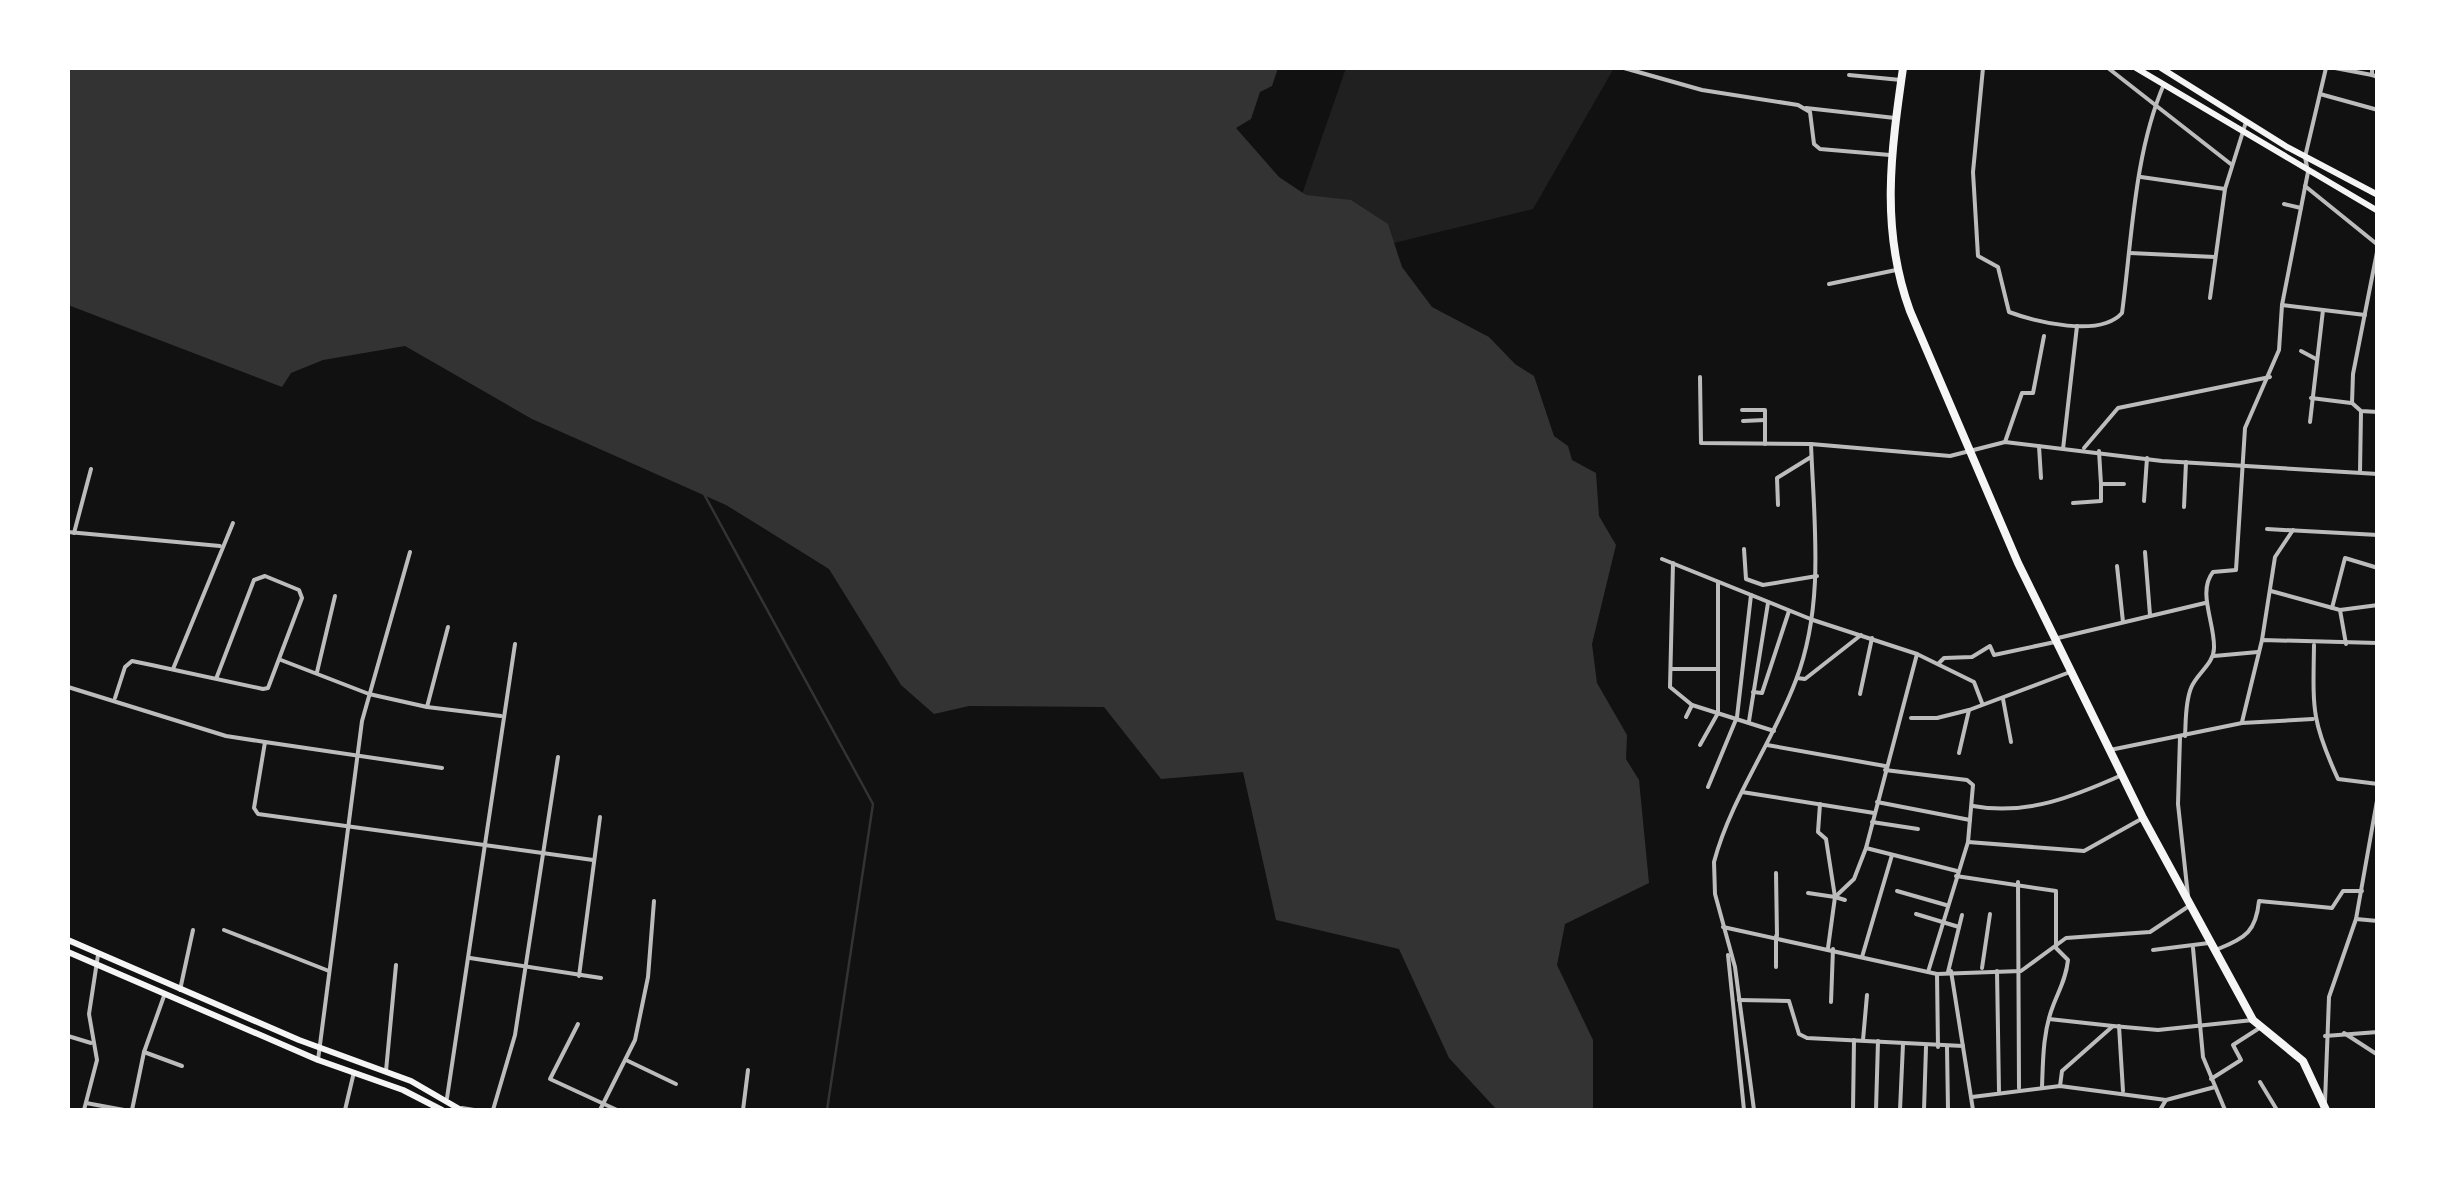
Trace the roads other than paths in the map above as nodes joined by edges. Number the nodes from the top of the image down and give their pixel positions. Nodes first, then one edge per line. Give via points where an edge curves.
1 (1624, 68) edge
2 (1903, 68) edge
3 (1983, 68) edge
4 (2108, 68) edge
5 (2136, 68) edge
6 (2161, 68) edge
7 (2326, 68) edge
8 (2336, 68) edge
9 (2372, 68) edge
10 (1850, 76) dead end
11 (2374, 76) edge
12 (1901, 80) junction
13 (2164, 84) junction
14 (2320, 94) junction
15 (2156, 105) junction
16 (1806, 108) junction
17 (2378, 110) edge
18 (1896, 118) junction
19 (2247, 121) junction
20 (2242, 133) junction
21 (1890, 155) junction
22 (2305, 157) junction
23 (2232, 165) junction
24 (2308, 172) junction
25 (2141, 177) junction
26 (2305, 186) junction
27 (2225, 188) junction
28 (2378, 195) edge
29 (2284, 204) dead end
30 (2301, 208) junction
31 (2378, 211) edge
32 (2378, 246) edge
33 (2130, 253) junction
34 (2215, 257) junction
35 (1896, 270) junction
36 (1828, 284) dead end
37 (2210, 298) dead end
38 (2282, 305) junction
39 (2323, 310) junction
40 (2365, 315) junction
41 (2077, 326) junction
42 (2044, 336) dead end
43 (2301, 351) dead end
44 (2316, 359) junction
45 (1700, 377) dead end
46 (2270, 378) junction
47 (2311, 398) junction
48 (2352, 403) junction
49 (1742, 410) dead end
50 (2362, 412) junction
51 (2378, 412) edge
52 (1765, 420) junction
53 (1743, 421) dead end
54 (2310, 422) dead end
55 (2005, 442) junction
56 (1765, 444) junction
57 (1810, 444) junction
58 (2039, 446) junction
59 (2084, 448) junction
60 (1968, 449) junction
61 (2063, 449) junction
62 (2100, 451) junction
63 (1811, 457) junction
64 (2146, 458) junction
65 (2186, 462) junction
66 (2243, 464) junction
67 (90, 469) dead end
68 (2360, 472) junction
69 (2378, 474) edge
70 (2041, 478) dead end
71 (2101, 484) junction
72 (2124, 484) dead end
73 (2144, 501) dead end
74 (2072, 503) dead end
75 (1778, 505) dead end
76 (2184, 507) dead end
77 (233, 523) dead end
78 (2267, 528) dead end
79 (2293, 530) junction
80 (71, 532) edge
81 (2378, 536) edge
82 (220, 546) junction
83 (1744, 549) dead end
84 (410, 552) dead end
85 (2145, 552) dead end
86 (1662, 559) dead end
87 (1672, 563) junction
88 (2116, 566) dead end
89 (2378, 568) edge
90 (1816, 576) junction
91 (1718, 582) junction
92 (2272, 591) junction
93 (1751, 595) junction
94 (335, 596) dead end
95 (1768, 603) junction
96 (2205, 603) junction
97 (2378, 605) edge
98 (2332, 608) junction
99 (2340, 610) junction
100 (1789, 611) junction
101 (2150, 615) junction
102 (1813, 620) junction
103 (2123, 622) junction
104 (448, 627) dead end
105 (1862, 635) junction
106 (1872, 638) junction
107 (2054, 640) junction
108 (2262, 640) junction
109 (2378, 643) edge
110 (514, 644) dead end
111 (2346, 644) junction
112 (2314, 645) junction
113 (2258, 652) junction
114 (1918, 654) junction
115 (2214, 656) junction
116 (282, 660) junction
117 (1939, 664) junction
118 (173, 669) junction
119 (1672, 669) junction
120 (1718, 669) junction
121 (317, 672) junction
122 (2070, 672) junction
123 (1797, 678) junction
124 (216, 679) junction
125 (68, 687) edge
126 (1753, 692) junction
127 (369, 694) junction
128 (1860, 694) dead end
129 (115, 698) junction
130 (2003, 699) junction
131 (1982, 703) junction
132 (1692, 705) junction
133 (428, 707) junction
134 (1969, 710) junction
135 (1718, 713) junction
136 (501, 716) junction
137 (1686, 717) dead end
138 (1737, 718) junction
139 (1911, 718) dead end
140 (2313, 719) junction
141 (1750, 721) junction
142 (2242, 724) junction
143 (1774, 731) junction
144 (2182, 736) junction
145 (264, 742) junction
146 (2011, 742) dead end
147 (1700, 745) dead end
148 (1767, 745) junction
149 (2110, 750) junction
150 (1958, 753) dead end
151 (357, 754) junction
152 (558, 757) dead end
153 (442, 768) dead end
154 (1884, 768) junction
155 (2122, 774) junction
156 (2378, 784) edge
157 (1708, 787) dead end
158 (1742, 792) junction
159 (2378, 795) edge
160 (1877, 802) junction
161 (1820, 804) junction
162 (1973, 806) junction
163 (1874, 813) junction
164 (600, 816) dead end
165 (2143, 818) junction
166 (1970, 820) junction
167 (1872, 822) junction
168 (350, 826) junction
169 (1918, 829) dead end
170 (1968, 842) junction
171 (486, 844) junction
172 (1866, 848) junction
173 (543, 852) junction
174 (1892, 855) junction
175 (593, 860) junction
176 (2366, 872) junction
177 (1776, 873) dead end
178 (2378, 873) edge
179 (1956, 874) junction
180 (2018, 882) junction
181 (1897, 891) dead end
182 (2362, 891) junction
183 (1808, 893) dead end
184 (1836, 897) junction
185 (1845, 900) dead end
186 (654, 901) dead end
187 (1946, 905) junction
188 (2189, 906) junction
189 (1916, 914) dead end
190 (1990, 914) dead end
191 (1962, 915) dead end
192 (2356, 919) junction
193 (2378, 921) edge
194 (1941, 922) junction
195 (1724, 927) junction
196 (1959, 927) junction
197 (192, 930) dead end
198 (224, 930) dead end
199 (1777, 936) junction
200 (68, 940) edge
201 (2211, 947) junction
202 (1830, 948) junction
203 (2056, 948) junction
204 (2193, 948) junction
205 (1729, 950) junction
206 (2153, 950) dead end
207 (68, 952) edge
208 (98, 954) junction
209 (1862, 957) junction
210 (470, 958) junction
211 (396, 965) dead end
212 (95, 966) junction
213 (526, 968) junction
214 (1776, 968) dead end
215 (1982, 970) junction
216 (1996, 970) junction
217 (2020, 971) junction
218 (330, 972) junction
219 (1928, 972) junction
220 (1949, 972) junction
221 (1937, 974) junction
222 (579, 976) junction
223 (602, 978) dead end
224 (180, 990) junction
225 (1867, 995) dead end
226 (164, 996) junction
227 (1739, 1000) junction
228 (1832, 1002) dead end
229 (2049, 1019) junction
230 (578, 1024) dead end
231 (2197, 1024) junction
232 (2257, 1024) junction
233 (2116, 1026) junction
234 (2378, 1032) edge
235 (2344, 1034) junction
236 (68, 1036) edge
237 (2326, 1036) junction
238 (1854, 1040) junction
239 (1862, 1040) junction
240 (1878, 1041) junction
241 (91, 1043) junction
242 (1903, 1044) junction
243 (1938, 1046) junction
244 (1963, 1046) junction
245 (320, 1047) junction
246 (1926, 1047) junction
247 (1947, 1047) junction
248 (144, 1052) junction
249 (2378, 1055) edge
250 (318, 1060) junction
251 (626, 1060) junction
252 (182, 1066) dead end
253 (748, 1070) dead end
254 (386, 1071) junction
255 (354, 1072) junction
256 (2212, 1080) junction
257 (2260, 1082) dead end
258 (676, 1084) dead end
259 (2060, 1086) junction
260 (2042, 1087) junction
261 (2215, 1087) junction
262 (2019, 1088) junction
263 (2123, 1091) junction
264 (1999, 1092) junction
265 (1972, 1097) junction
266 (448, 1098) junction
267 (2166, 1100) junction
268 (86, 1104) junction
269 (603, 1104) junction
270 (460, 1108) edge
271 (2326, 1108) edge
272 (84, 1110) edge
273 (124, 1110) edge
274 (132, 1110) edge
275 (345, 1110) edge
276 (442, 1110) edge
277 (474, 1110) edge
278 (493, 1110) edge
279 (600, 1110) edge
280 (617, 1110) edge
281 (743, 1110) edge
282 (1744, 1110) edge
283 (1754, 1110) edge
284 (1853, 1110) edge
285 (1876, 1110) edge
286 (1900, 1110) edge
287 (1924, 1110) edge
288 (1948, 1110) edge
289 (1972, 1110) edge
290 (2160, 1110) edge
291 (2225, 1110) edge
292 (2277, 1110) edge

1 - 16 street
2 - 12 highway
3 - 41 street via 1973,172 1978,256 1998,268 2009,312
4 - 15 street
5 - 13 main road
6 - 19 main road
7 - 14 street
8 - 11 street
9 - 11 street
10 - 12 street
12 - 18 highway
13 - 15 street
13 - 20 main road
14 - 17 street
14 - 22 street
15 - 23 street
15 - 25 street
16 - 18 street
16 - 21 street via 1820,149
18 - 21 highway
19 - 20 street
19 - 22 main road
20 - 23 street
20 - 24 main road
21 - 35 highway
22 - 24 street
22 - 28 main road
23 - 27 street
24 - 26 street
24 - 31 main road
25 - 27 street
25 - 33 street
26 - 30 street
26 - 32 street
27 - 34 street
29 - 30 street
30 - 38 street
32 - 40 street
33 - 34 street
33 - 41 street via 2119,318
34 - 37 street
35 - 36 street
35 - 60 highway
38 - 39 street
38 - 46 street
39 - 40 street
39 - 44 street
40 - 48 street
41 - 61 street
42 - 55 street via 2033,393 2022,393
43 - 44 street
44 - 47 street
45 - 56 street via 1701,443
46 - 59 street via 2118,408
46 - 66 street via 2245,428
47 - 48 street
47 - 54 street
48 - 50 street
49 - 52 street via 1766,410
50 - 51 street
50 - 68 street
52 - 53 street
52 - 56 street
55 - 58 street
55 - 60 street
56 - 57 street
57 - 60 street via 1950,456
57 - 63 street
58 - 61 street
58 - 70 street
59 - 61 street
59 - 62 street
60 - 107 highway
62 - 64 street
62 - 71 street
63 - 75 street via 1777,478
63 - 90 street
64 - 65 street
64 - 73 street
65 - 66 street
65 - 76 street
66 - 68 street
66 - 96 street via 2236,570 2211,574
67 - 80 street
68 - 69 street
71 - 72 street
71 - 74 street via 2101,501
77 - 82 street
78 - 79 street
79 - 81 street
79 - 92 street via 2276,557
80 - 82 street
82 - 118 street
83 - 90 street via 1746,579 1763,584
84 - 127 street
85 - 101 street
86 - 87 street
87 - 91 street
87 - 119 street
88 - 103 street
89 - 98 street via 2345,558
90 - 102 street
91 - 93 street
91 - 120 street
92 - 98 street
92 - 108 street
93 - 95 street
93 - 138 street
94 - 121 street
95 - 100 street
95 - 126 street
96 - 101 street
96 - 115 street via 2215,624
97 - 99 street
98 - 99 street
99 - 111 street
100 - 102 street
100 - 126 street via 1762,692
101 - 103 street
102 - 105 street
102 - 123 street
103 - 107 street
104 - 133 street
105 - 106 street
105 - 123 street via 1805,679
106 - 114 street
106 - 128 street
107 - 117 street via 1994,655 1990,646
107 - 122 highway
108 - 112 street
108 - 113 street
109 - 111 street
110 - 136 street
111 - 112 street
112 - 140 street
113 - 115 street
113 - 142 street
114 - 117 street
114 - 154 street
115 - 144 street via 2189,693
116 - 121 street
116 - 124 street via 268,688
116 - 124 street via 302,598 299,590 258,577
117 - 131 street via 1974,682
118 - 124 street
118 - 129 street via 128,663
119 - 120 street
119 - 132 street via 1670,687
120 - 135 street
121 - 127 street
122 - 130 street
122 - 149 highway
123 - 143 street
125 - 129 street
126 - 141 street
127 - 133 street
127 - 151 street
129 - 145 street via 226,736
130 - 131 street
130 - 146 street
131 - 134 street
132 - 135 street
132 - 137 street
133 - 136 street
134 - 139 street
134 - 150 street
135 - 138 street
135 - 147 street
136 - 171 street
138 - 141 street
138 - 157 street
140 - 142 street
140 - 156 street via 2338,779
141 - 143 street
142 - 144 street
143 - 148 street
144 - 149 street
144 - 188 street via 2178,804
145 - 151 street
145 - 168 street via 255,811
148 - 154 street
148 - 158 street
149 - 155 highway
151 - 153 street
151 - 168 street
152 - 173 street
154 - 160 street
154 - 162 street via 1971,781
155 - 162 street via 2048,804
155 - 165 highway
158 - 161 street
158 - 195 street via 1714,862
159 - 176 street
160 - 163 street
160 - 166 street
161 - 163 street
161 - 184 street via 1818,832 1826,839
162 - 166 street
163 - 167 street
164 - 175 street
165 - 170 street via 2084,851
165 - 188 highway
166 - 170 street
167 - 169 street
167 - 172 street
168 - 171 street
168 - 218 street
170 - 179 street
171 - 173 street
171 - 210 street
172 - 174 street
172 - 184 street via 1854,879
173 - 175 street
173 - 213 street
174 - 179 street
174 - 209 street
175 - 222 street
176 - 178 street
176 - 182 street
177 - 199 street
179 - 180 street
179 - 187 street
180 - 203 street via 2056,891
180 - 217 street
181 - 187 street
182 - 192 street
182 - 201 street via 2343,891 2332,908 2260,900 2256,925 2244,940
183 - 184 street
184 - 185 street
184 - 202 street
186 - 251 street via 648,976
187 - 194 street
188 - 201 highway
188 - 203 street via 2150,932 2076,935
189 - 194 street
190 - 215 street
191 - 196 street
192 - 193 street
192 - 237 street via 2329,997
194 - 196 street
194 - 219 street
195 - 199 street
195 - 205 street
196 - 220 street
197 - 224 street
198 - 218 street
199 - 202 street
199 - 214 street
200 - 208 main road
201 - 204 street
201 - 232 highway
202 - 209 street
202 - 228 street
203 - 217 street
203 - 229 street via 2068,960
204 - 206 street
204 - 231 street
205 - 227 street
205 - 282 street
207 - 212 main road
208 - 212 street
208 - 224 main road
209 - 219 street
210 - 213 street
210 - 266 street
211 - 254 street
212 - 226 main road
212 - 241 street
213 - 222 street
213 - 278 street
215 - 216 street
215 - 220 street
216 - 217 street
216 - 264 street
217 - 262 street
218 - 245 street
219 - 221 street
220 - 221 street
220 - 244 street
221 - 243 street
222 - 223 street
224 - 245 main road
225 - 239 street
226 - 248 street
226 - 250 main road
227 - 238 street via 1789,1001 1799,1034
227 - 283 street
229 - 233 street
229 - 260 street
230 - 269 street via 550,1080
231 - 232 street
231 - 233 street via 2158,1030
231 - 256 street
232 - 256 street via 2234,1045 2241,1060
232 - 271 highway via 2302,1061
233 - 259 street via 2062,1071
233 - 263 street
234 - 235 street
235 - 237 street
235 - 249 street
236 - 241 street
237 - 271 street
238 - 239 street
238 - 284 street
239 - 240 street
240 - 242 street
240 - 285 street
241 - 268 street via 97,1060
242 - 246 street
242 - 286 street
243 - 246 street
243 - 247 street
244 - 247 street
244 - 265 street
245 - 250 street
245 - 254 main road
246 - 287 street
247 - 288 street
248 - 252 street
248 - 274 street
250 - 255 main road
251 - 258 street
251 - 269 street
253 - 281 street
254 - 266 main road
255 - 275 street
255 - 276 main road
256 - 261 street
257 - 292 street
259 - 260 street
259 - 263 street
260 - 262 street
261 - 267 street
261 - 291 street
262 - 264 street
263 - 267 street
264 - 265 street
265 - 289 street
266 - 270 main road
267 - 290 street
268 - 272 street
268 - 273 street
269 - 279 street
269 - 280 street
270 - 277 street

